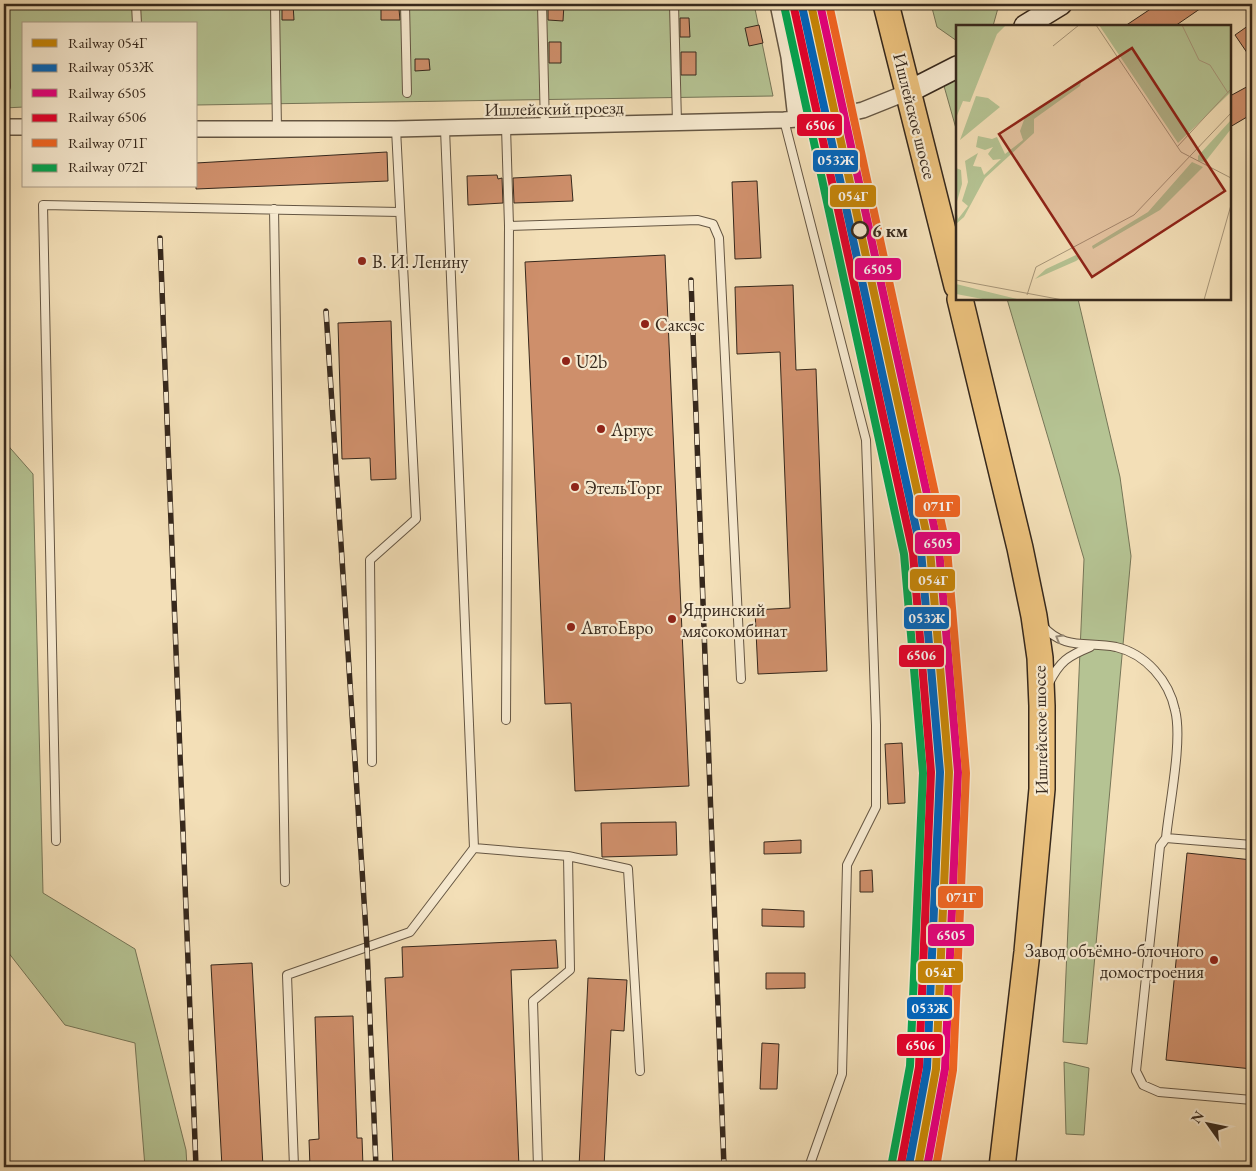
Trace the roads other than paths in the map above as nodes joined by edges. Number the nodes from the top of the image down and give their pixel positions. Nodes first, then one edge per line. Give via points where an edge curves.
1 (4, 4) edge
2 (136, 4) edge
3 (275, 4) edge
4 (405, 4) edge
5 (542, 4) edge
6 (674, 4) edge
7 (778, 4) edge
8 (886, 4) edge
9 (1061, 4) edge
10 (137, 22) edge
11 (1027, 25) edge
12 (956, 68) edge
13 (6, 87) dead end
14 (908, 92) junction
15 (407, 93) dead end
16 (790, 120) junction
17 (678, 123) junction
18 (4, 127) edge
19 (22, 127) edge
20 (545, 127) junction
21 (506, 128) junction
22 (198, 129) edge
23 (445, 129) junction
24 (277, 130) junction
25 (396, 130) junction
26 (274, 209) junction
27 (400, 212) junction
28 (509, 226) junction
29 (956, 282) edge
30 (960, 300) edge
31 (1034, 616) junction
32 (1092, 647) junction
33 (741, 679) dead end
34 (1042, 706) junction
35 (506, 720) dead end
36 (372, 762) dead end
37 (1166, 838) junction
38 (56, 841) dead end
39 (1252, 845) edge
40 (474, 848) junction
41 (568, 856) junction
42 (285, 882) dead end
43 (640, 1071) dead end
44 (1252, 1100) edge
45 (294, 1167) edge
46 (538, 1167) edge
47 (809, 1167) edge
48 (1002, 1167) edge

1 - 13 lane
2 - 10 lane
3 - 24 lane
4 - 15 lane
5 - 20 lane
6 - 17 lane
7 - 16 street via 789,57
8 - 14 main road, Ишлейское шоссе
9 - 11 street
12 - 14 street
14 - 16 street, Ишлейский проезд via 863,110
14 - 29 main road, Ишлейское шоссе
16 - 17 street, Ишлейский проезд
16 - 47 lane via 866,440 876,726 876,808 847,865 842,1074
17 - 20 street, Ишлейский проезд
18 - 19 street
20 - 21 street, Ишлейский проезд
21 - 23 street, Ишлейский проезд
21 - 28 lane
22 - 24 street, Ишлейский проезд
23 - 25 street, Ишлейский проезд
23 - 40 lane
24 - 25 street, Ишлейский проезд
25 - 27 lane
26 - 27 lane
26 - 38 lane via 43,205
26 - 42 lane
27 - 36 lane via 416,519 370,560
28 - 33 lane via 698,220 713,224 719,238
28 - 35 lane
30 - 31 main road, Ишлейское шоссе
32 -> 31 lane via 1058,638
31 - 34 main road, Ишлейское шоссе
32 - 34 lane via 1070,655 1057,668
32 - 37 lane via 1116,647 1138,656 1155,669 1169,690 1176,712 1176,751
34 - 48 main road, Ишлейское шоссе via 1042,789
37 - 39 lane
37 - 44 lane via 1160,846 1136,1071 1144,1085 1159,1092
40 - 41 lane
40 - 45 lane via 410,932 287,975
41 - 43 lane via 628,869
41 - 46 lane via 570,970 533,1001

